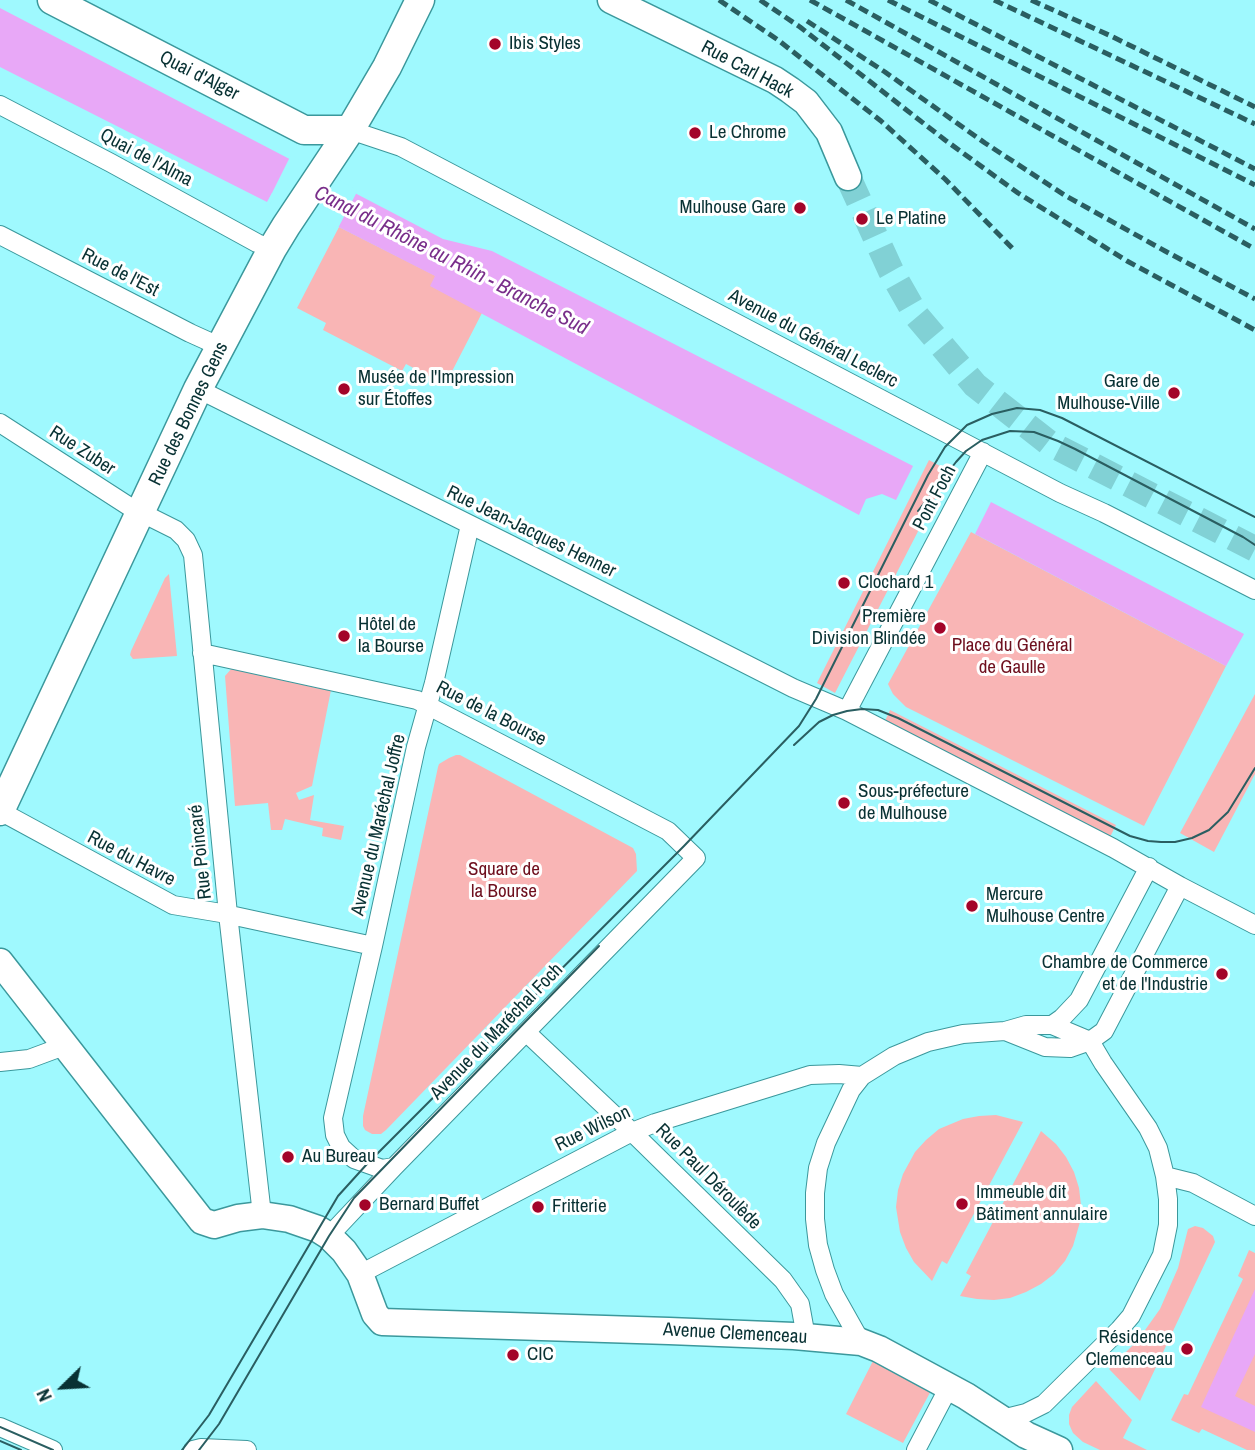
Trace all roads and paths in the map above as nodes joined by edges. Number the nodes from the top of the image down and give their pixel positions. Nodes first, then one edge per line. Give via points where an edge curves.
1 (52, 0) edge
2 (420, 0) edge
3 (611, 0) edge
4 (0, 105) edge
5 (350, 130) junction
6 (848, 177) tunnel mouth
7 (0, 235) edge
8 (279, 237) junction
9 (221, 347) junction
10 (198, 389) junction
11 (0, 423) edge
12 (983, 452) junction
13 (141, 512) junction
14 (470, 526) junction
15 (1255, 590) edge
16 (202, 653) junction
17 (429, 705) junction
18 (846, 711) junction
19 (0, 811) edge
20 (696, 859) joint
21 (1149, 867) junction
22 (1180, 886) junction
23 (228, 914) junction
24 (1255, 925) edge
25 (373, 946) junction
26 (0, 962) edge
27 (1052, 1025) junction
28 (1005, 1031) junction
29 (527, 1032) junction
30 (1090, 1041) junction
31 (64, 1046) junction
32 (0, 1062) edge
33 (862, 1076) junction
34 (632, 1132) junction
35 (394, 1167) junction
36 (1165, 1176) junction
37 (262, 1215) junction
38 (1255, 1216) edge
39 (328, 1236) junction
40 (360, 1273) junction
41 (806, 1337) junction
42 (861, 1342) junction
43 (949, 1387) junction
44 (1002, 1419) junction
45 (0, 1427) edge
46 (53, 1450) edge
47 (193, 1450) edge
48 (247, 1450) edge
49 (916, 1450) edge
50 (1059, 1450) edge

1 - 5 main road, Quai d'Alger via 304,130
2 - 5 main road, Rue des Bonnes Gens
3 - 6 street, Rue Carl Hack via 790,90 829,132
4 - 8 street, Quai de l'Alma via 257,243
5 - 8 main road, Rue des Bonnes Gens
5 - 12 street, Avenue du Général Leclerc via 401,147
7 - 9 street, Rue de l'Est
8 - 9 main road, Rue des Bonnes Gens
9 - 10 main road, Rue des Bonnes Gens
10 - 13 main road, Rue des Bonnes Gens
10 - 14 street, Rue Jean-Jacques Henner
11 - 13 street, Rue Zuber
12 - 15 street, Avenue du Général Leclerc
12 - 18 street, Pont Foch
13 - 16 street, Rue Poincaré via 176,530 191,548
13 - 19 main road, Rue des Bonnes Gens
14 - 17 street, Avenue du Maréchal Joffre
14 - 18 street, Rue Jean-Jacques Henner
16 - 17 street, Rue de la Bourse
16 - 23 street, Rue Poincaré
17 - 20 street, Rue de la Bourse via 668,831
17 - 25 street, Avenue du Maréchal Joffre
18 - 21 street
19 - 23 street, Rue du Havre via 173,905
20 - 29 street, Avenue du Maréchal Foch
21 - 22 street
21 - 27 street via 1079,1000
22 - 24 street
22 - 30 street via 1104,1031
23 - 25 street, Rue du Havre
23 - 37 street, Rue Poincaré
25 - 35 street, Avenue du Maréchal Joffre via 333,1118 341,1147 354,1159 382,1169
26 - 31 street
27 - 28 street
27 - 30 street
28 - 30 street via 1045,1047 1070,1048
28 - 33 street via 928,1042
29 - 34 street, Rue Paul Déroulède
29 - 35 street, Avenue du Maréchal Foch
30 - 36 street via 1148,1128
31 - 32 street via 29,1059
31 - 37 street via 202,1221 214,1225
33 - 34 street, Rue Wilson via 810,1075
33 - 42 street via 825,1143 815,1193 818,1245 825,1270
34 - 40 street, Rue Wilson
34 - 41 street, Rue Paul Déroulède via 783,1280 800,1304
35 - 39 street, Avenue du Maréchal Foch
36 - 38 street via 1193,1183
36 - 44 street via 1168,1224 1163,1255 1131,1316 1044,1404
37 - 39 street via 295,1220
39 - 40 street
40 - 41 street, Avenue Clemenceau via 382,1322
41 - 42 street, Avenue Clemenceau
42 - 43 street, Avenue Clemenceau
43 - 44 street, Avenue Clemenceau
43 - 49 street
44 - 50 street, Avenue Clemenceau
45 - 46 street
47 - 48 street

